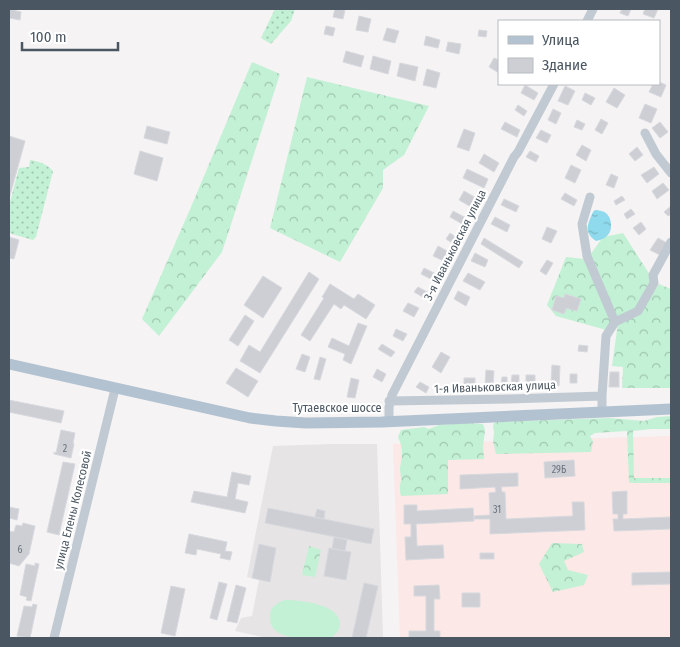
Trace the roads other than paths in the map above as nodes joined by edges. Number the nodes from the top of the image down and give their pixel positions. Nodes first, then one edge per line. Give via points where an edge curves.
1 (553, 85) edge
2 (645, 133) dead end
3 (671, 173) edge
4 (590, 197) dead end
5 (671, 242) edge
6 (615, 322) junction
7 (9, 364) edge
8 (115, 389) junction
9 (602, 396) junction
10 (389, 401) junction
11 (671, 409) edge
12 (602, 412) junction
13 (388, 422) junction
14 (54, 638) edge

1 - 10 street, 3-я Иваньковская улица
2 - 3 street
4 - 6 street via 582,224 587,256
5 - 6 street via 653,275 654,284 638,311
6 - 9 street via 606,336
7 - 8 main road, Тутаевское шоссе
8 - 13 main road, Тутаевское шоссе via 250,418 306,423
8 - 14 street, улица Елены Колесовой
9 - 10 street, 1-я Иваньковская улица
9 - 12 street
10 - 13 street, 3-я Иваньковская улица
11 - 12 main road, Тутаевское шоссе
12 - 13 main road, Тутаевское шоссе

